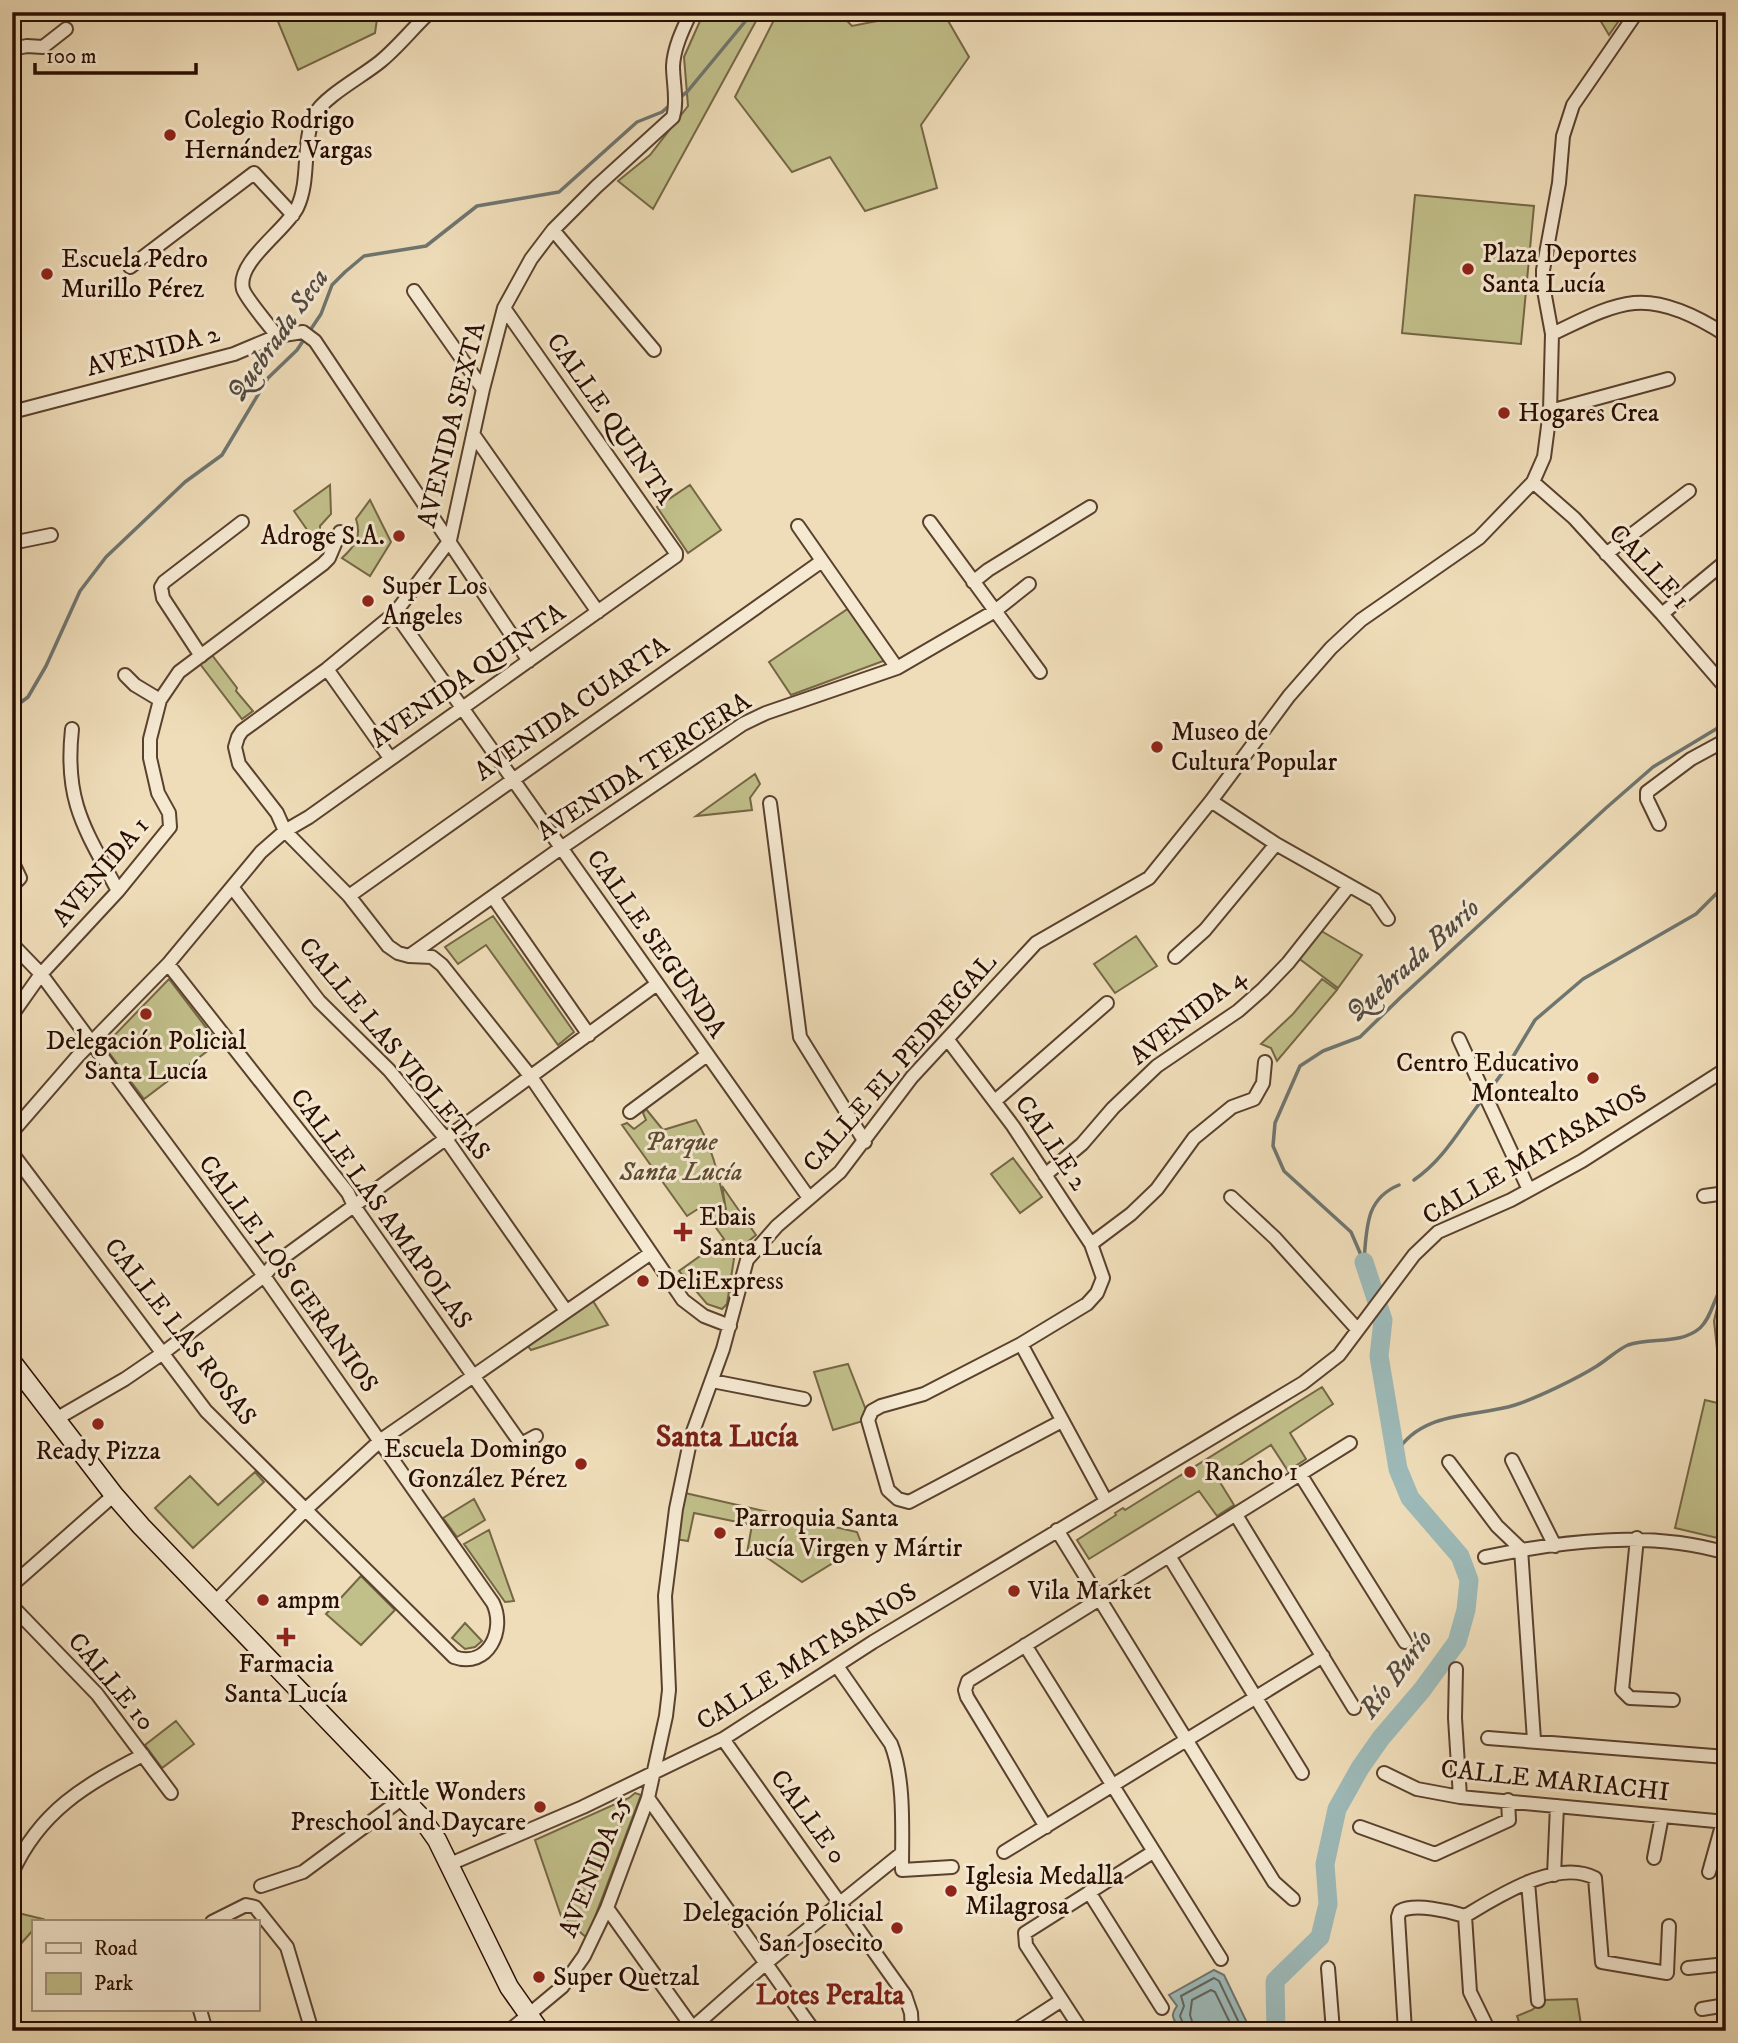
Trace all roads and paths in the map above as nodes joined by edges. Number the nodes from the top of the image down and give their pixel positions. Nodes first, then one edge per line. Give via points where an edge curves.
1 (429, 12) edge
2 (691, 12) edge
3 (1637, 12) edge
4 (66, 29) dead end
5 (12, 49) edge
6 (293, 215) junction
7 (553, 230) junction
8 (130, 267) dead end
9 (414, 291) dead end
10 (504, 308) junction
11 (1552, 334) junction
12 (1726, 335) edge
13 (277, 336) junction
14 (654, 351) dead end
15 (1668, 379) dead end
16 (483, 389) junction
17 (1550, 411) junction
18 (12, 412) edge
19 (473, 435) junction
20 (1533, 482) junction
21 (1689, 491) dead end
22 (1090, 507) dead end
23 (242, 522) dead end
24 (930, 522) dead end
25 (798, 526) dead end
26 (340, 532) dead end
27 (51, 535) dead end
28 (450, 540) junction
29 (12, 543) edge
30 (1606, 554) junction
31 (676, 556) joint
32 (822, 561) junction
33 (1726, 561) edge
34 (972, 582) junction
35 (1029, 584) dead end
36 (995, 611) junction
37 (598, 612) junction
38 (395, 613) junction
39 (1662, 614) junction
40 (201, 656) junction
41 (529, 661) junction
42 (897, 668) junction
43 (327, 669) junction
44 (1041, 673) dead end
45 (125, 675) dead end
46 (1723, 679) edge
47 (160, 700) junction
48 (461, 708) junction
49 (72, 729) dead end
50 (1726, 740) edge
51 (390, 758) junction
52 (512, 779) junction
53 (1211, 801) junction
54 (770, 803) dead end
55 (1659, 824) dead end
56 (285, 831) junction
57 (1276, 844) junction
58 (561, 848) junction
59 (12, 861) edge
60 (16, 882) edge
61 (1349, 886) junction
62 (232, 887) junction
63 (118, 891) junction
64 (349, 896) junction
65 (493, 897) junction
66 (1388, 919) dead end
67 (12, 944) edge
68 (409, 956) junction
69 (1175, 957) dead end
70 (168, 964) junction
71 (41, 974) junction
72 (657, 984) junction
73 (1107, 1003) dead end
74 (12, 1015) edge
75 (589, 1035) junction
76 (1459, 1039) dead end
77 (948, 1041) junction
78 (91, 1043) junction
79 (707, 1055) junction
80 (1265, 1062) dead end
81 (1726, 1069) edge
82 (531, 1077) junction
83 (995, 1101) junction
84 (630, 1112) dead end
85 (12, 1132) edge
86 (446, 1139) junction
87 (865, 1142) junction
88 (12, 1153) edge
89 (1045, 1175) junction
90 (1529, 1190) junction
91 (1726, 1193) edge
92 (1704, 1196) dead end
93 (1231, 1197) dead end
94 (809, 1198) junction
95 (354, 1206) junction
96 (1091, 1244) junction
97 (651, 1253) junction
98 (264, 1276) junction
99 (566, 1311) junction
100 (730, 1326) junction
101 (1357, 1329) junction
102 (1021, 1344) junction
103 (163, 1353) junction
104 (12, 1362) edge
105 (473, 1376) junction
106 (712, 1381) junction
107 (804, 1399) dead end
108 (56, 1419) junction
109 (1062, 1421) junction
110 (536, 1436) dead end
111 (381, 1440) junction
112 (1350, 1443) dead end
113 (1512, 1460) dead end
114 (1449, 1462) dead end
115 (1300, 1474) junction
116 (114, 1495) junction
117 (1107, 1500) junction
118 (305, 1510) junction
119 (1236, 1515) junction
120 (1057, 1530) junction
121 (1637, 1538) junction
122 (1555, 1546) junction
123 (1521, 1549) junction
124 (1726, 1553) edge
125 (1169, 1556) junction
126 (1485, 1557) dead end
127 (12, 1585) edge
128 (1099, 1599) junction
129 (215, 1602) junction
130 (12, 1606) edge
131 (1405, 1642) dead end
132 (1025, 1644) junction
133 (444, 1646) joint
134 (1322, 1656) junction
135 (836, 1666) junction
136 (1456, 1669) dead end
137 (1256, 1698) junction
138 (1672, 1700) dead end
139 (1354, 1708) dead end
140 (1488, 1738) dead end
141 (723, 1739) junction
142 (1534, 1740) junction
143 (1186, 1741) junction
144 (143, 1755) junction
145 (1726, 1757) edge
146 (655, 1773) junction
147 (1302, 1773) dead end
148 (1384, 1773) dead end
149 (1112, 1786) junction
150 (171, 1793) dead end
151 (1460, 1797) junction
152 (404, 1798) junction
153 (648, 1798) junction
154 (1508, 1800) junction
155 (1557, 1806) junction
156 (1662, 1816) junction
157 (1724, 1822) edge
158 (1046, 1826) junction
159 (1360, 1828) dead end
160 (1004, 1852) dead end
161 (1153, 1852) junction
162 (902, 1853) junction
163 (1654, 1858) dead end
164 (450, 1864) junction
165 (952, 1867) dead end
166 (1709, 1872) dead end
167 (12, 1873) edge
168 (1554, 1875) junction
169 (1528, 1882) junction
170 (261, 1886) dead end
171 (1089, 1892) junction
172 (1293, 1899) dead end
173 (842, 1903) junction
174 (607, 1908) junction
175 (1465, 1916) junction
176 (216, 1920) edge
177 (1669, 1926) dead end
178 (1222, 1959) dead end
179 (766, 1963) junction
180 (1726, 1964) edge
181 (1328, 1968) dead end
182 (1688, 1968) dead end
183 (1062, 2000) junction
184 (1538, 2001) dead end
185 (1726, 2005) edge
186 (1162, 2008) dead end
187 (1702, 2008) dead end
188 (200, 2011) edge
189 (527, 2013) junction
190 (692, 2030) edge
191 (206, 2031) edge
192 (312, 2031) edge
193 (509, 2031) edge
194 (540, 2031) edge
195 (814, 2031) edge
196 (912, 2031) edge
197 (1014, 2031) edge
198 (1082, 2031) edge
199 (1334, 2031) edge
200 (1405, 2031) edge
201 (1489, 2031) edge

1 - 6 street via 382,61 320,107
2 - 7 street, AVENIDA SEXTA via 673,64 673,117
3 - 11 street, CALLE EL PEDREGAL via 1573,105 1563,136 1543,270
4 - 5 street via 43,47
6 - 8 street via 254,173
6 - 13 street via 243,276 243,290
7 - 10 street, AVENIDA SEXTA
7 - 14 street
9 - 16 street
10 - 16 street, AVENIDA SEXTA
10 - 31 street, CALLE QUINTA
11 - 12 street via 1602,311 1634,303 1682,311
11 - 17 street, CALLE EL PEDREGAL
13 - 18 street, AVENIDA 2 via 234,354
13 - 28 street, AVENIDA 2 via 303,332 317,344
15 - 17 street
16 - 19 street, AVENIDA SEXTA
17 - 20 street, CALLE EL PEDREGAL via 1544,457
19 - 28 street, AVENIDA SEXTA
19 - 37 street
20 - 30 street, CALLE 1
20 - 53 street, CALLE EL PEDREGAL via 1479,538 1361,620 1331,648
21 - 30 street
22 - 34 street
23 - 40 street via 164,582 161,593
24 - 34 street
25 - 32 street
26 - 40 street, AVENIDA 1 via 323,565
27 - 29 street
28 - 38 street, AVENIDA SEXTA
28 - 41 street
30 - 39 street, CALLE 1
31 - 37 street, AVENIDA QUINTA
32 - 42 street
32 - 52 street, AVENIDA CUARTA
33 - 39 street
34 - 36 street
35 - 36 street, AVENIDA TERCERA
36 - 42 street, AVENIDA TERCERA
36 - 44 street
37 - 41 street, AVENIDA QUINTA
38 - 43 street, AVENIDA SEXTA
38 - 48 street, CALLE SEGUNDA
39 - 46 street, CALLE 1
40 - 47 street, AVENIDA 1 via 179,672
41 - 48 street, AVENIDA QUINTA
42 - 58 street, AVENIDA TERCERA via 743,724
43 - 51 street
43 - 56 street, AVENIDA SEXTA via 242,730 235,747 236,757
45 - 47 street
47 - 63 street, AVENIDA 1 via 149,758 170,827
48 - 51 street, AVENIDA QUINTA
48 - 52 street, CALLE SEGUNDA
49 - 63 street via 69,760 76,807
50 - 55 street via 1647,792
51 - 56 street, AVENIDA QUINTA
52 - 58 street, CALLE SEGUNDA
52 - 64 street, AVENIDA CUARTA
53 - 57 street
53 - 77 street, CALLE EL PEDREGAL via 1149,878 1036,943
54 - 87 street via 800,1037
56 - 62 street, AVENIDA QUINTA
56 - 64 street
57 - 61 street
57 - 69 street via 1205,930
58 - 65 street, AVENIDA TERCERA
58 - 72 street, CALLE SEGUNDA
59 - 60 street
61 - 66 street via 1375,900
61 - 89 street, AVENIDA 4 via 1263,989 1157,1066 1082,1144
62 - 70 street, AVENIDA QUINTA
62 - 86 street, CALLE LAS VIOLETAS via 319,1001 389,1070
63 - 71 street, AVENIDA 1
64 - 68 street via 388,946
65 - 68 street, AVENIDA TERCERA
65 - 75 street
67 - 71 street
68 - 82 street via 432,957 442,965
70 - 78 street, AVENIDA QUINTA
70 - 95 street, CALLE LAS AMAPOLAS
71 - 74 street, AVENIDA 1
71 - 78 street, CALLE LOS GERANIOS
72 - 75 street
72 - 79 street, CALLE SEGUNDA
73 - 83 street
75 - 82 street
76 - 90 street
77 - 83 street, CALLE 2
77 - 87 street, CALLE EL PEDREGAL via 896,1097
78 - 85 street, AVENIDA QUINTA
78 - 98 street, CALLE LOS GERANIOS
79 - 84 street
79 - 94 street, CALLE SEGUNDA
80 - 96 street via 1263,1083 1254,1099 1232,1107 1194,1138 1157,1189
81 - 90 street, CALLE MATASANOS
82 - 86 street
82 - 97 street
83 - 89 street, CALLE 2
86 - 95 street
86 - 99 street, CALLE LAS VIOLETAS
87 - 94 street, CALLE EL PEDREGAL via 840,1172
88 - 103 street, CALLE LAS ROSAS
89 - 96 street, CALLE 2
90 - 101 street, CALLE MATASANOS via 1438,1232 1414,1255
91 - 92 street
93 - 101 street via 1275,1238
94 - 100 street, CALLE EL PEDREGAL via 747,1261
95 - 98 street
95 - 105 street, CALLE LAS AMAPOLAS
96 - 102 street, CALLE 2 via 1103,1278 1097,1293 1087,1304
97 - 99 street
97 - 100 street via 683,1300 704,1316
98 - 103 street
98 - 111 street, CALLE LOS GERANIOS
99 - 105 street
100 - 106 street, CALLE EL PEDREGAL
101 - 117 street, CALLE MATASANOS via 1339,1355 1303,1383
102 - 109 street
102 - 109 street via 924,1394 872,1411 868,1420 888,1490 909,1502
103 - 108 street
103 - 118 street, CALLE LAS ROSAS via 206,1410
104 - 108 main road
105 - 110 street, CALLE LAS AMAPOLAS via 524,1448
105 - 111 street
106 - 107 street
106 - 146 street, CALLE EL PEDREGAL via 691,1437 669,1553 665,1596 670,1690
108 - 116 main road
109 - 117 street
111 - 118 street
111 - 133 street, CALLE LOS GERANIOS via 498,1613 496,1634 482,1655 462,1660
112 - 115 street
113 - 122 street
114 - 123 street via 1497,1526
115 - 119 street
115 - 131 street
116 - 127 street
116 - 129 main road
117 - 120 street, CALLE MATASANOS
118 - 129 street
118 - 133 street, CALLE LAS ROSAS
119 - 125 street
119 - 134 street
120 - 128 street
120 - 135 street, CALLE MATASANOS
121 - 122 street
121 - 124 street
121 - 138 street via 1622,1690 1630,1698
122 - 123 street
123 - 126 street
123 - 142 street
125 - 128 street
125 - 137 street
128 - 132 street
128 - 143 street
129 - 152 main road
130 - 144 street, CALLE 10 via 97,1694
132 - 149 street
132 - 158 street via 972,1677 965,1690
134 - 137 street
134 - 139 street
135 - 141 street, CALLE MATASANOS
135 - 162 street via 895,1755
136 - 151 street
137 - 143 street
137 - 147 street
140 - 142 street
141 - 146 street, CALLE MATASANOS
141 - 173 street, CALLE 0
142 - 145 street
143 - 149 street
143 - 172 street via 1274,1882
144 - 150 street, CALLE 10
144 - 167 street via 91,1782 63,1803 30,1841
146 - 153 street, AVENIDA 25
146 - 164 street, CALLE MATASANOS
148 - 151 street, CALLE MARIACHI via 1417,1789
149 - 158 street
149 - 161 street
151 - 154 street, CALLE MARIACHI
152 - 164 main road via 438,1840
152 - 170 street via 303,1872
153 - 174 street, AVENIDA 25
153 - 179 street
154 - 155 street, CALLE MARIACHI
154 - 159 street via 1509,1821 1435,1854
155 - 156 street, CALLE MARIACHI
155 - 168 street
156 - 157 street, CALLE MARIACHI
156 - 163 street
157 - 166 street
158 - 160 street
161 - 171 street
161 - 178 street
162 - 165 street via 902,1870
162 - 173 street
164 - 189 main road via 509,1987
168 - 169 street
168 - 177 street via 1585,1873 1595,1878 1601,1962 1667,1973
169 - 175 street
169 - 184 street
171 - 183 street via 1025,1933 1026,1945
171 - 186 street
173 - 179 street
173 - 196 street, CALLE 0 via 905,1996
174 - 189 street, AVENIDA 25 via 584,1956 562,1987
174 - 190 street
175 - 200 street via 1446,1911 1400,1911
175 - 201 street via 1469,1992
176 - 192 street via 246,1905 255,1907 287,1947
179 - 190 street
179 - 195 street
180 - 182 street
181 - 199 street
183 - 197 street
183 - 198 street
185 - 187 street
188 - 191 street
189 - 193 street, AVENIDA 25
189 - 194 main road

